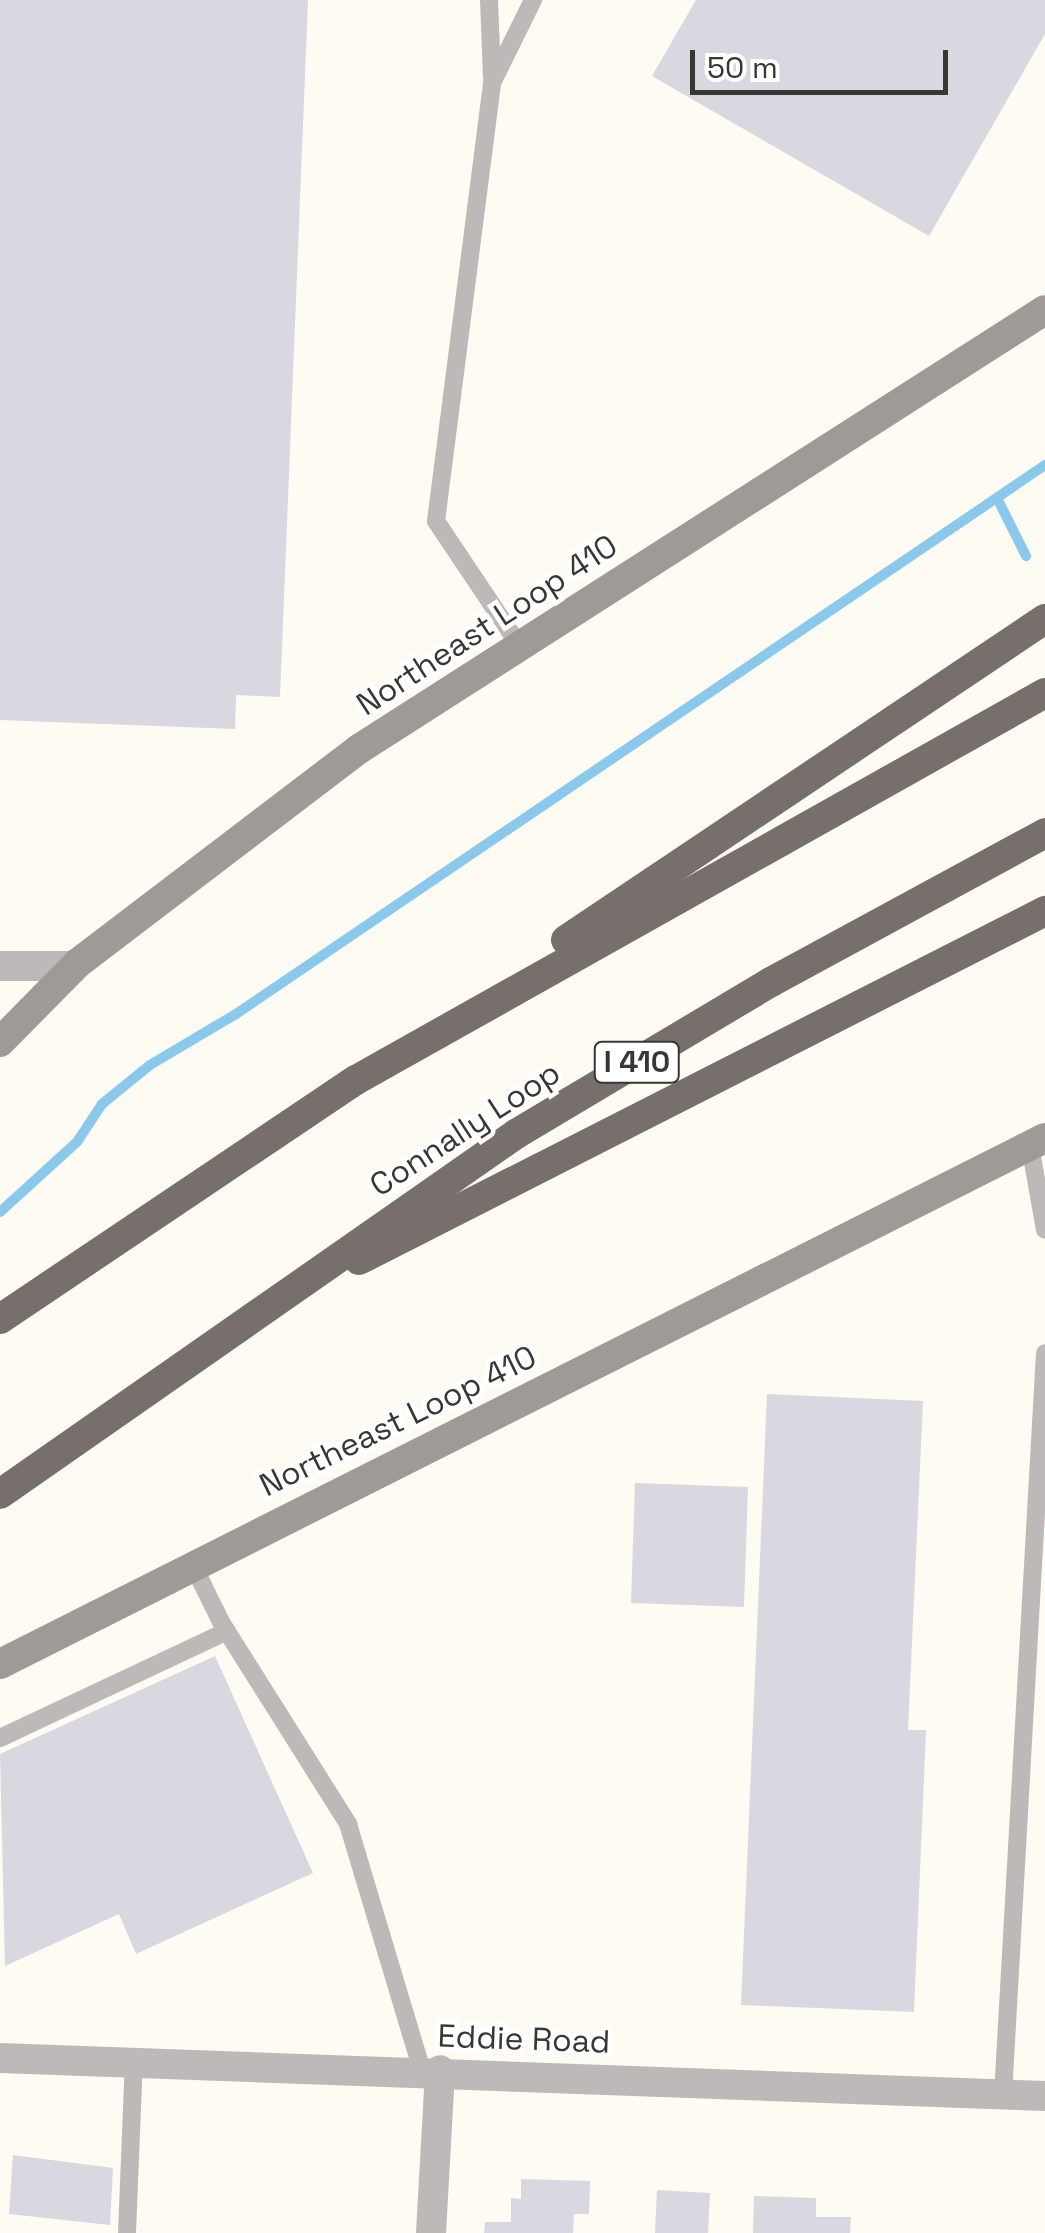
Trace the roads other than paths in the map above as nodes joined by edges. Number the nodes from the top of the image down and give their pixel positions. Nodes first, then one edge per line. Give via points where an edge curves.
1 (489, 0) edge
2 (533, 0) edge
3 (492, 83) junction
4 (1045, 310) edge
5 (1044, 620) edge
6 (520, 646) junction
7 (1045, 693) edge
8 (1045, 833) edge
9 (1045, 911) edge
10 (0, 966) edge
11 (74, 966) junction
12 (0, 1042) edge
13 (356, 1080) junction
14 (1038, 1142) edge
15 (1045, 1230) edge
16 (244, 1318) junction
17 (0, 1319) edge
18 (1045, 1353) edge
19 (0, 1494) edge
20 (192, 1563) junction
21 (227, 1631) junction
22 (0, 1664) edge
23 (0, 1738) edge
24 (0, 2058) edge
25 (134, 2062) junction
26 (431, 2070) junction
27 (1003, 2095) junction
28 (1045, 2096) edge
29 (127, 2233) edge
30 (432, 2233) edge

1 - 3 lane
2 - 3 lane
3 - 6 lane via 436,521
4 - 6 main road, Northeast Loop 410
5 - 13 highway
6 - 11 main road, Northeast Loop 410 via 360,749
7 - 13 highway
8 - 16 highway, Connally Loop / I 410 via 771,982 516,1134
9 - 16 highway
10 - 11 street
11 - 12 main road, Northeast Loop 410
13 - 17 highway
14 - 15 lane
14 - 20 main road, Northeast Loop 410
16 - 19 highway, Connally Loop / I 410
18 - 27 lane
20 - 21 lane
20 - 22 main road, Northeast Loop 410
21 - 23 lane
21 - 26 lane via 348,1824
24 - 25 street, Eddie Road
25 - 26 street, Eddie Road
25 - 29 lane
26 - 27 street, Eddie Road
26 - 30 street
27 - 28 street, Eddie Road

